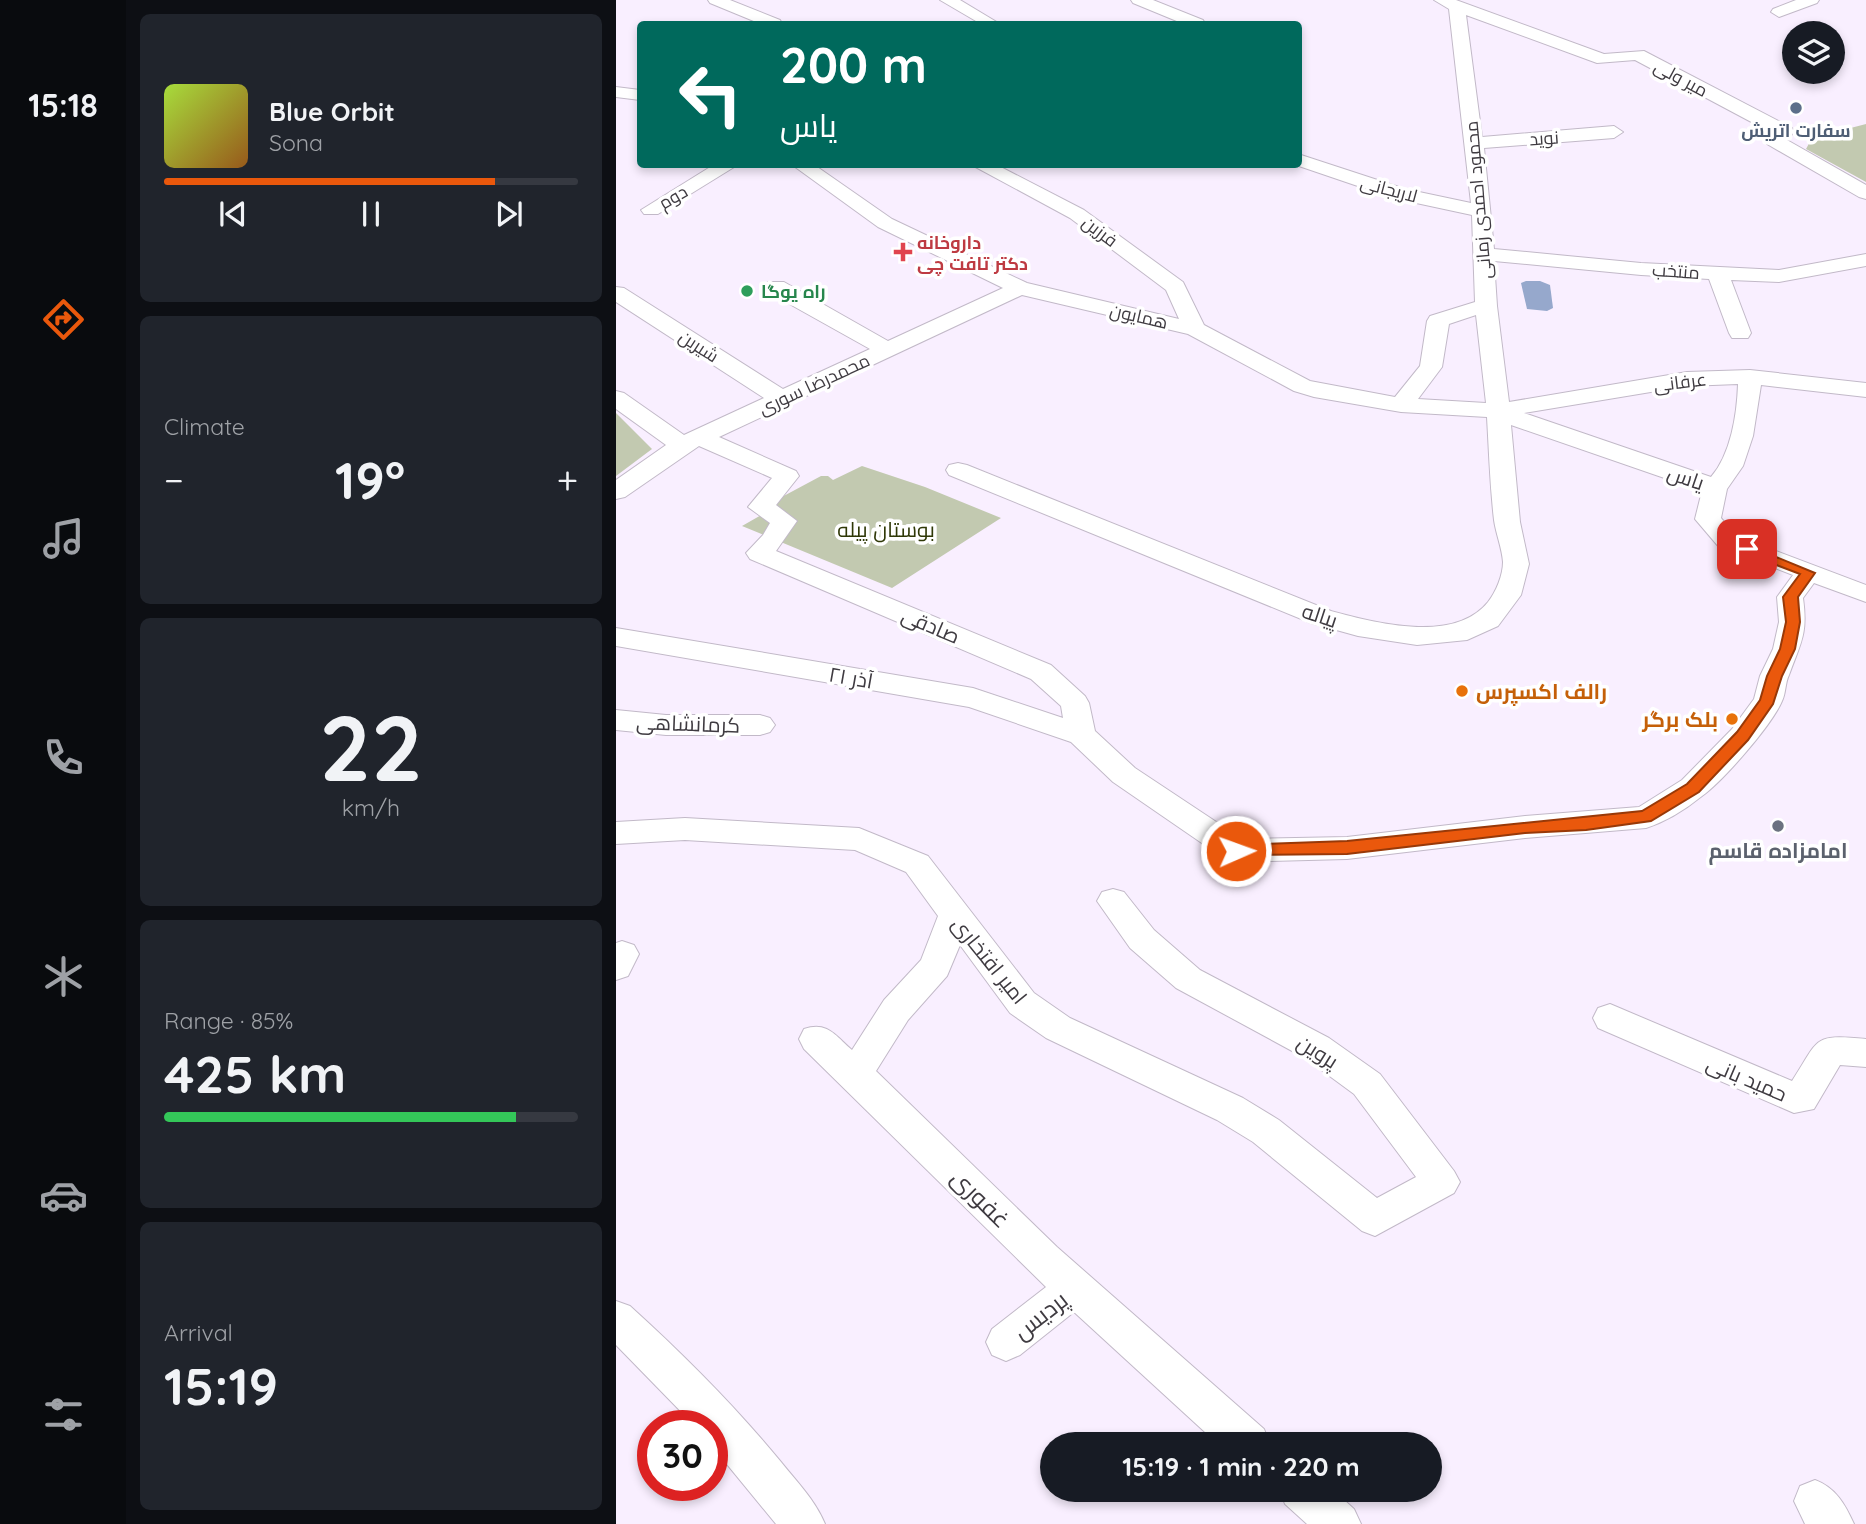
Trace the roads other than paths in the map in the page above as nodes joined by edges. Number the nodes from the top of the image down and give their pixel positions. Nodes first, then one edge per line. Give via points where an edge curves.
1 (716, 0) edge
2 (948, 0) edge
3 (1139, 0) edge
4 (1811, 0) edge
5 (1450, 3) edge
6 (1166, 5) edge
7 (1779, 12) dead end
8 (767, 21) edge
9 (987, 21) edge
10 (1192, 21) edge
11 (616, 92) edge
12 (637, 95) edge
13 (1614, 132) dead end
14 (1474, 143) junction
15 (1302, 161) edge
16 (723, 168) edge
17 (806, 168) edge
18 (987, 168) edge
19 (1866, 193) edge
20 (651, 210) dead end
21 (1482, 211) junction
22 (1485, 254) junction
23 (1866, 260) edge
24 (1718, 274) junction
25 (776, 287) dead end
26 (1020, 288) junction
27 (616, 293) edge
28 (1486, 306) junction
29 (1195, 329) junction
30 (1740, 333) dead end
31 (887, 350) junction
32 (1750, 377) junction
33 (1866, 390) edge
34 (616, 398) edge
35 (782, 399) junction
36 (1401, 405) junction
37 (1496, 411) junction
38 (690, 441) junction
39 (958, 470) dead end
40 (1715, 487) junction
41 (616, 492) edge
42 (1808, 573) junction
43 (1866, 594) edge
44 (616, 637) edge
45 (616, 720) edge
46 (760, 725) dead end
47 (1082, 735) junction
48 (616, 833) edge
49 (1113, 901) dead end
50 (954, 916) junction
51 (1610, 1018) dead end
52 (816, 1039) dead end
53 (1866, 1053) edge
54 (855, 1074) junction
55 (1375, 1219) joint
56 (1074, 1288) junction
57 (616, 1319) edge
58 (1006, 1342) dead end
59 (1236, 1432) edge
60 (1314, 1502) edge
61 (803, 1524) edge
62 (1339, 1524) edge

1 - 8 street
2 - 9 street
3 - 6 street
4 - 7 street
5 - 14 street, محمود احمدی زمانی
5 - 19 street, میر ولی via 1603,59 1638,55 1785,132 1774,140
6 - 10 street
11 - 12 street
13 - 14 street, نوید
14 - 21 street, محمود احمدی زمانی
15 - 21 street, لاریجانی via 1400,194
16 - 20 street, دوم
17 - 26 street, همایون via 885,223
18 - 29 street, فرزین via 1077,214 1175,288
21 - 22 street, محمود احمدی زمانی
22 - 24 street, منتخب
22 - 28 street, محمود احمدی زمانی
23 - 24 street, منتخب via 1779,276
24 - 30 street
25 - 31 street
26 - 29 street, همایون
26 - 31 street, محمدرضا سوری
27 - 35 street, شیرین
28 - 36 street via 1438,321 1431,367
28 - 37 street, محمود احمدی زمانی
29 - 36 street, همایون via 1301,386
31 - 35 street, محمدرضا سوری
32 - 33 street, عرفانی
32 - 37 street, عرفانی via 1687,379
32 - 40 street via 1734,459
34 - 38 street
35 - 38 street, محمدرضا سوری
36 - 37 street, همایون
37 - 39 street, پیاله via 1516,564 1508,595 1488,620 1446,635 1391,633 1321,617
37 - 40 street, یاس
38 - 41 street, محمدرضا سوری
38 - 47 street, صادقی via 786,476 761,507 784,521 759,553 1041,672 1075,703
40 - 42 street, یاس via 1708,519 1727,541
42 - 43 street, یاس
42 - 47 street via 1790,597 1793,622 1768,701 1693,788 1646,817 1347,848 1236,851 1124,775
44 - 47 street, ۲۱ آذر via 973,698
45 - 46 street, کرمانشاهی
48 - 50 street, امیر افتخاری via 685,829 859,839 917,864
49 - 55 street, پروین via 1142,939 1188,979 1317,1048 1367,1084 1441,1181
50 - 54 street via 935,967 896,1010
50 - 55 street, امیر افتخاری via 1022,1003 1058,1028 1266,1130
51 - 53 street, حمید بانی via 1794,1098 1801,1098 1831,1050
52 - 54 street, غفوری
54 - 56 street, غفوری
56 - 58 street, پردیس
56 - 59 street, غفوری
57 - 61 street via 720,1425
60 - 62 street

